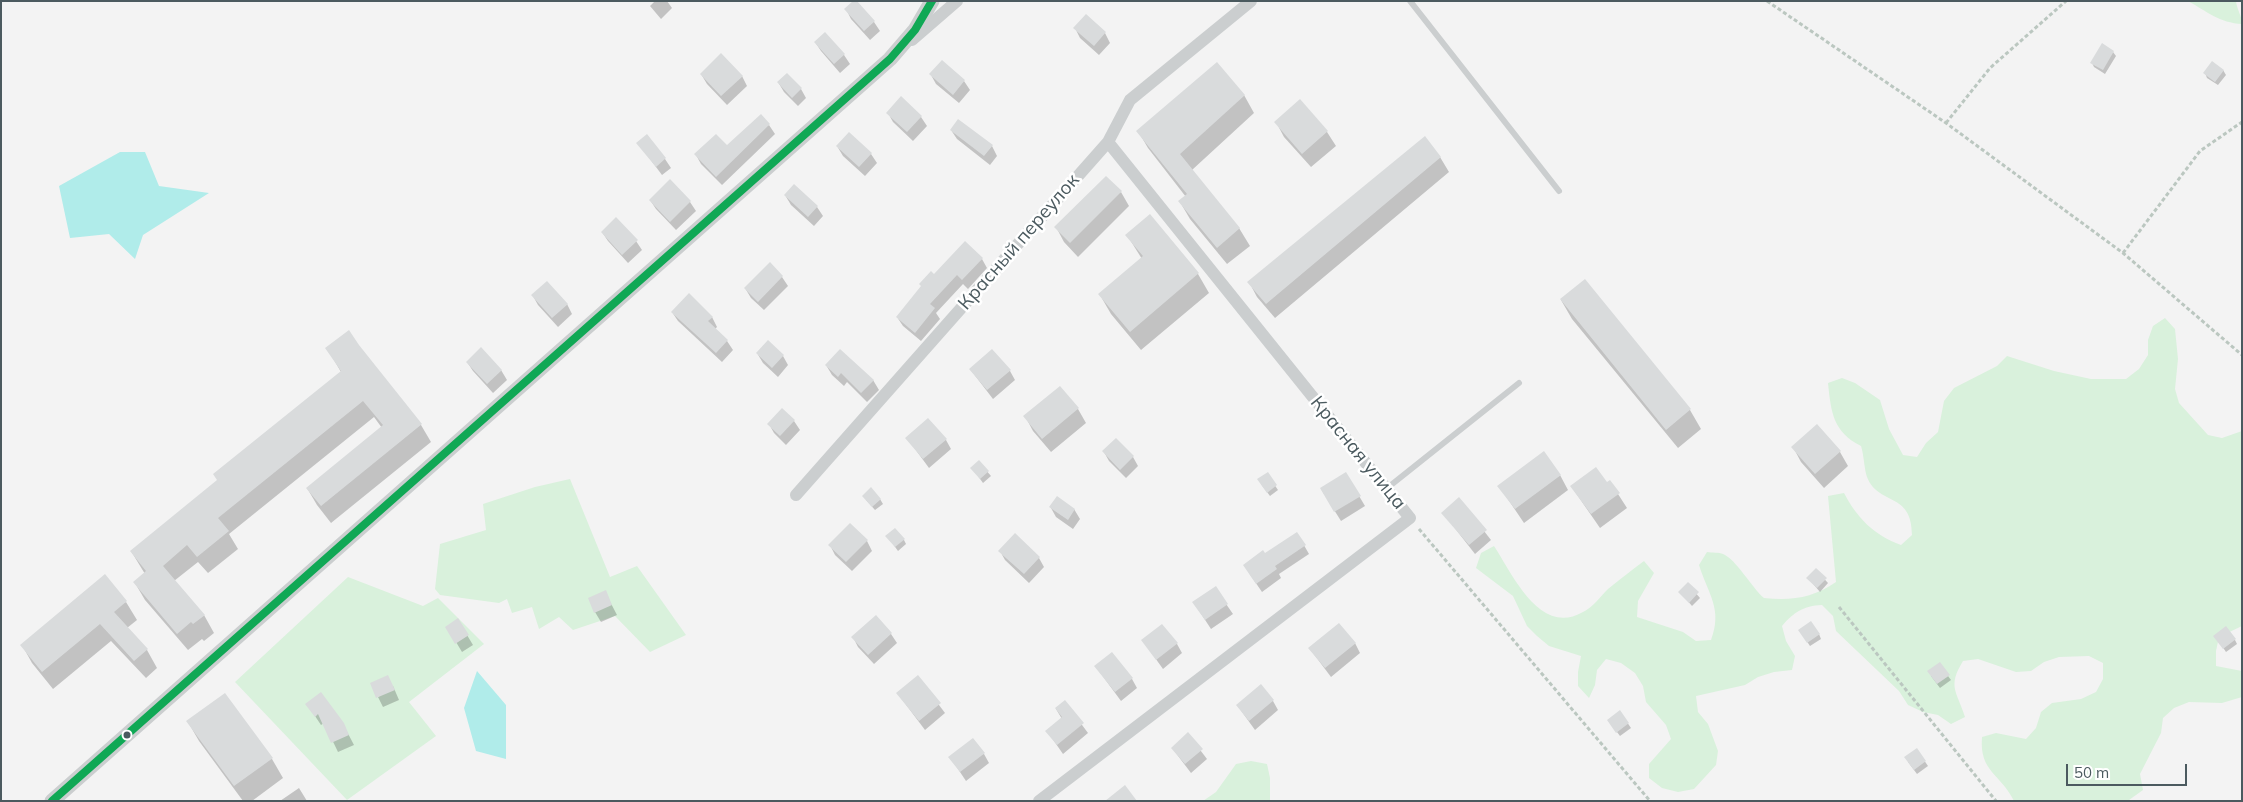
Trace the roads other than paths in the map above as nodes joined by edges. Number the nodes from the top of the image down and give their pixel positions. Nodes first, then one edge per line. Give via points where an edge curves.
1 (932, 1) edge
2 (957, 1) edge
3 (1251, 1) edge
4 (1410, 1) edge
5 (890, 59) junction
6 (1108, 142) junction
7 (1559, 191) dead end
8 (1519, 383) dead end
9 (1386, 488) junction
10 (796, 495) dead end
11 (52, 801) edge
12 (1039, 801) edge

1 - 5 street via 915,30
2 - 5 street
3 - 6 street, Красный переулок via 1130,100
4 - 7 lane
5 - 11 street
6 - 9 street, Красная улица
6 - 10 street, Красный переулок
8 - 9 lane
9 - 12 street, Красная улица via 1410,518

